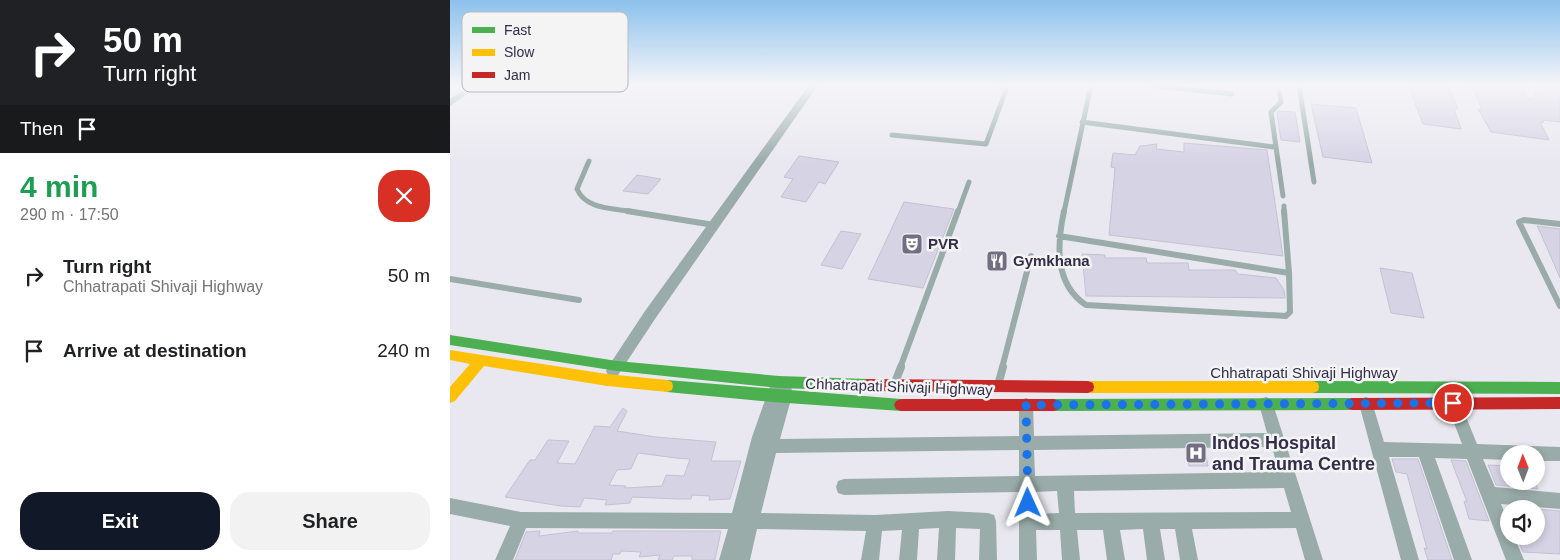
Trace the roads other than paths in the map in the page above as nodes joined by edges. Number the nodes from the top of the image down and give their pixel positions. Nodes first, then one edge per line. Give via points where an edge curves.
1 (794, 111) edge
2 (998, 111) edge
3 (1084, 111) edge
4 (1272, 111) edge
5 (1303, 111) edge
6 (1082, 122) junction
7 (892, 135) dead end
8 (1274, 147) junction
9 (589, 161) dead end
10 (969, 182) dead end
11 (1314, 182) dead end
12 (1282, 196) dead end
13 (1284, 206) dead end
14 (1560, 224) edge
15 (714, 225) junction
16 (1058, 236) junction
17 (1032, 256) dead end
18 (1290, 272) junction
19 (450, 279) edge
20 (579, 300) dead end
21 (1560, 306) edge
22 (450, 340) edge
23 (450, 355) edge
24 (481, 360) junction
25 (616, 366) junction
26 (607, 380) junction
27 (894, 386) junction
28 (997, 386) junction
29 (1447, 388) junction
30 (1560, 388) edge
31 (782, 389) junction
32 (450, 397) edge
33 (1453, 403) junction
34 (1560, 403) edge
35 (1266, 404) junction
36 (1366, 404) junction
37 (1026, 405) junction
38 (1278, 440) junction
39 (1026, 443) junction
40 (764, 446) junction
41 (1379, 449) junction
42 (1424, 449) junction
43 (1472, 451) junction
44 (1560, 454) edge
45 (1290, 480) junction
46 (1065, 484) junction
47 (1027, 485) junction
48 (844, 487) dead end
49 (1489, 496) junction
50 (1560, 500) edge
51 (450, 506) edge
52 (948, 519) junction
53 (521, 520) junction
54 (1302, 520) junction
55 (745, 521) junction
56 (911, 521) junction
57 (1110, 521) junction
58 (1150, 521) junction
59 (1182, 521) junction
60 (1028, 522) junction
61 (1068, 522) junction
62 (875, 523) junction
63 (504, 560) edge
64 (728, 560) edge
65 (741, 560) edge
66 (870, 560) edge
67 (908, 560) edge
68 (946, 560) edge
69 (988, 560) edge
70 (1028, 560) edge
71 (1070, 560) edge
72 (1116, 560) edge
73 (1156, 560) edge
74 (1190, 560) edge
75 (1314, 560) edge
76 (1410, 560) edge
77 (1463, 560) edge
78 (1515, 560) edge

1 - 15 street
2 - 7 lane via 986,144
3 - 6 lane
4 - 8 lane
5 - 11 lane
6 - 8 lane
6 - 16 lane
8 - 12 lane
9 - 15 lane via 577,189 581,198 593,205
10 - 27 lane
13 - 18 lane
14 - 21 lane via 1518,222
15 - 25 street
16 - 18 lane
16 - 18 lane via 1062,277 1075,298 1086,305 1286,316 1290,312
17 - 28 lane
19 - 20 lane
22 - 25 main road, Chhatrapati Shivaji Highway
23 - 24 main road, Chhatrapati Shivaji Highway
24 - 26 main road, Chhatrapati Shivaji Highway
24 - 32 main road
25 - 26 street
25 - 31 main road, Chhatrapati Shivaji Highway
26 - 31 main road, Chhatrapati Shivaji Highway
27 - 28 main road, Chhatrapati Shivaji Highway
27 - 31 main road, Chhatrapati Shivaji Highway
28 - 29 main road, Chhatrapati Shivaji Highway
29 - 30 main road, Chhatrapati Shivaji Highway
29 - 33 street
31 - 37 main road, Chhatrapati Shivaji Highway via 923,406
31 - 40 street
33 - 34 main road, Chhatrapati Shivaji Highway
33 - 36 main road, Chhatrapati Shivaji Highway
33 - 43 street
35 - 36 main road, Chhatrapati Shivaji Highway
35 - 37 main road, Chhatrapati Shivaji Highway
35 - 38 street
36 - 41 street
37 - 39 street
38 - 39 street
38 - 45 street
39 - 40 street
39 - 47 street
40 - 55 street
41 - 42 street
41 - 76 street
42 - 43 street
42 - 77 street
43 - 44 street
43 - 49 street
45 - 46 street
45 - 54 street
46 - 47 street
46 - 61 street
47 - 48 street
47 - 60 street
49 - 50 street
49 - 78 street
51 - 53 street
52 - 56 street
52 - 68 street
52 - 69 street via 988,521
53 - 55 street
53 - 63 street
54 - 59 street
54 - 75 street
55 - 62 street
55 - 64 street
55 - 65 street
56 - 62 street
56 - 67 street
57 - 58 street
57 - 61 street
57 - 72 street
58 - 59 street
58 - 73 street
59 - 74 street
60 - 61 street
60 - 70 street
61 - 71 street
62 - 66 street

